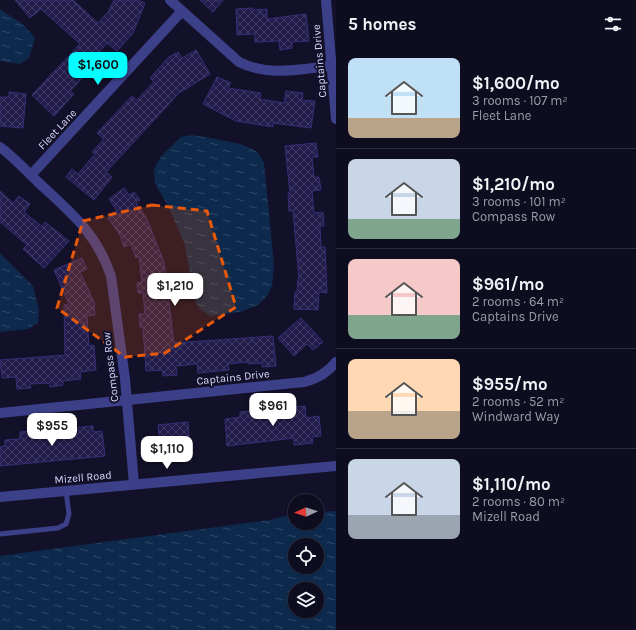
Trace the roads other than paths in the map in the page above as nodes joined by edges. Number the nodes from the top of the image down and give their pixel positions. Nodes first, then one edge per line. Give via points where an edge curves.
1 (170, 0) edge
2 (326, 0) edge
3 (182, 11) junction
4 (331, 66) junction
5 (336, 119) edge
6 (0, 147) edge
7 (31, 175) junction
8 (336, 362) edge
9 (127, 401) junction
10 (0, 413) edge
11 (336, 466) edge
12 (134, 484) junction
13 (66, 491) junction
14 (0, 497) edge
15 (0, 534) edge

1 - 3 street
2 - 4 street, Captains Drive
3 - 4 street via 239,62 251,68 275,71
3 - 7 street, Fleet Lane
4 - 5 street, Captains Drive
6 - 7 street, Compass Row
7 - 9 street, Compass Row via 85,227 105,260 111,276
8 - 9 street, Captains Drive via 319,377 304,382
9 - 10 street, Captains Drive
9 - 12 street, Compass Row
11 - 12 street, Mizell Road
12 - 13 street, Mizell Road
13 - 14 street, Mizell Road
13 - 15 lane via 69,514 66,524 58,528

